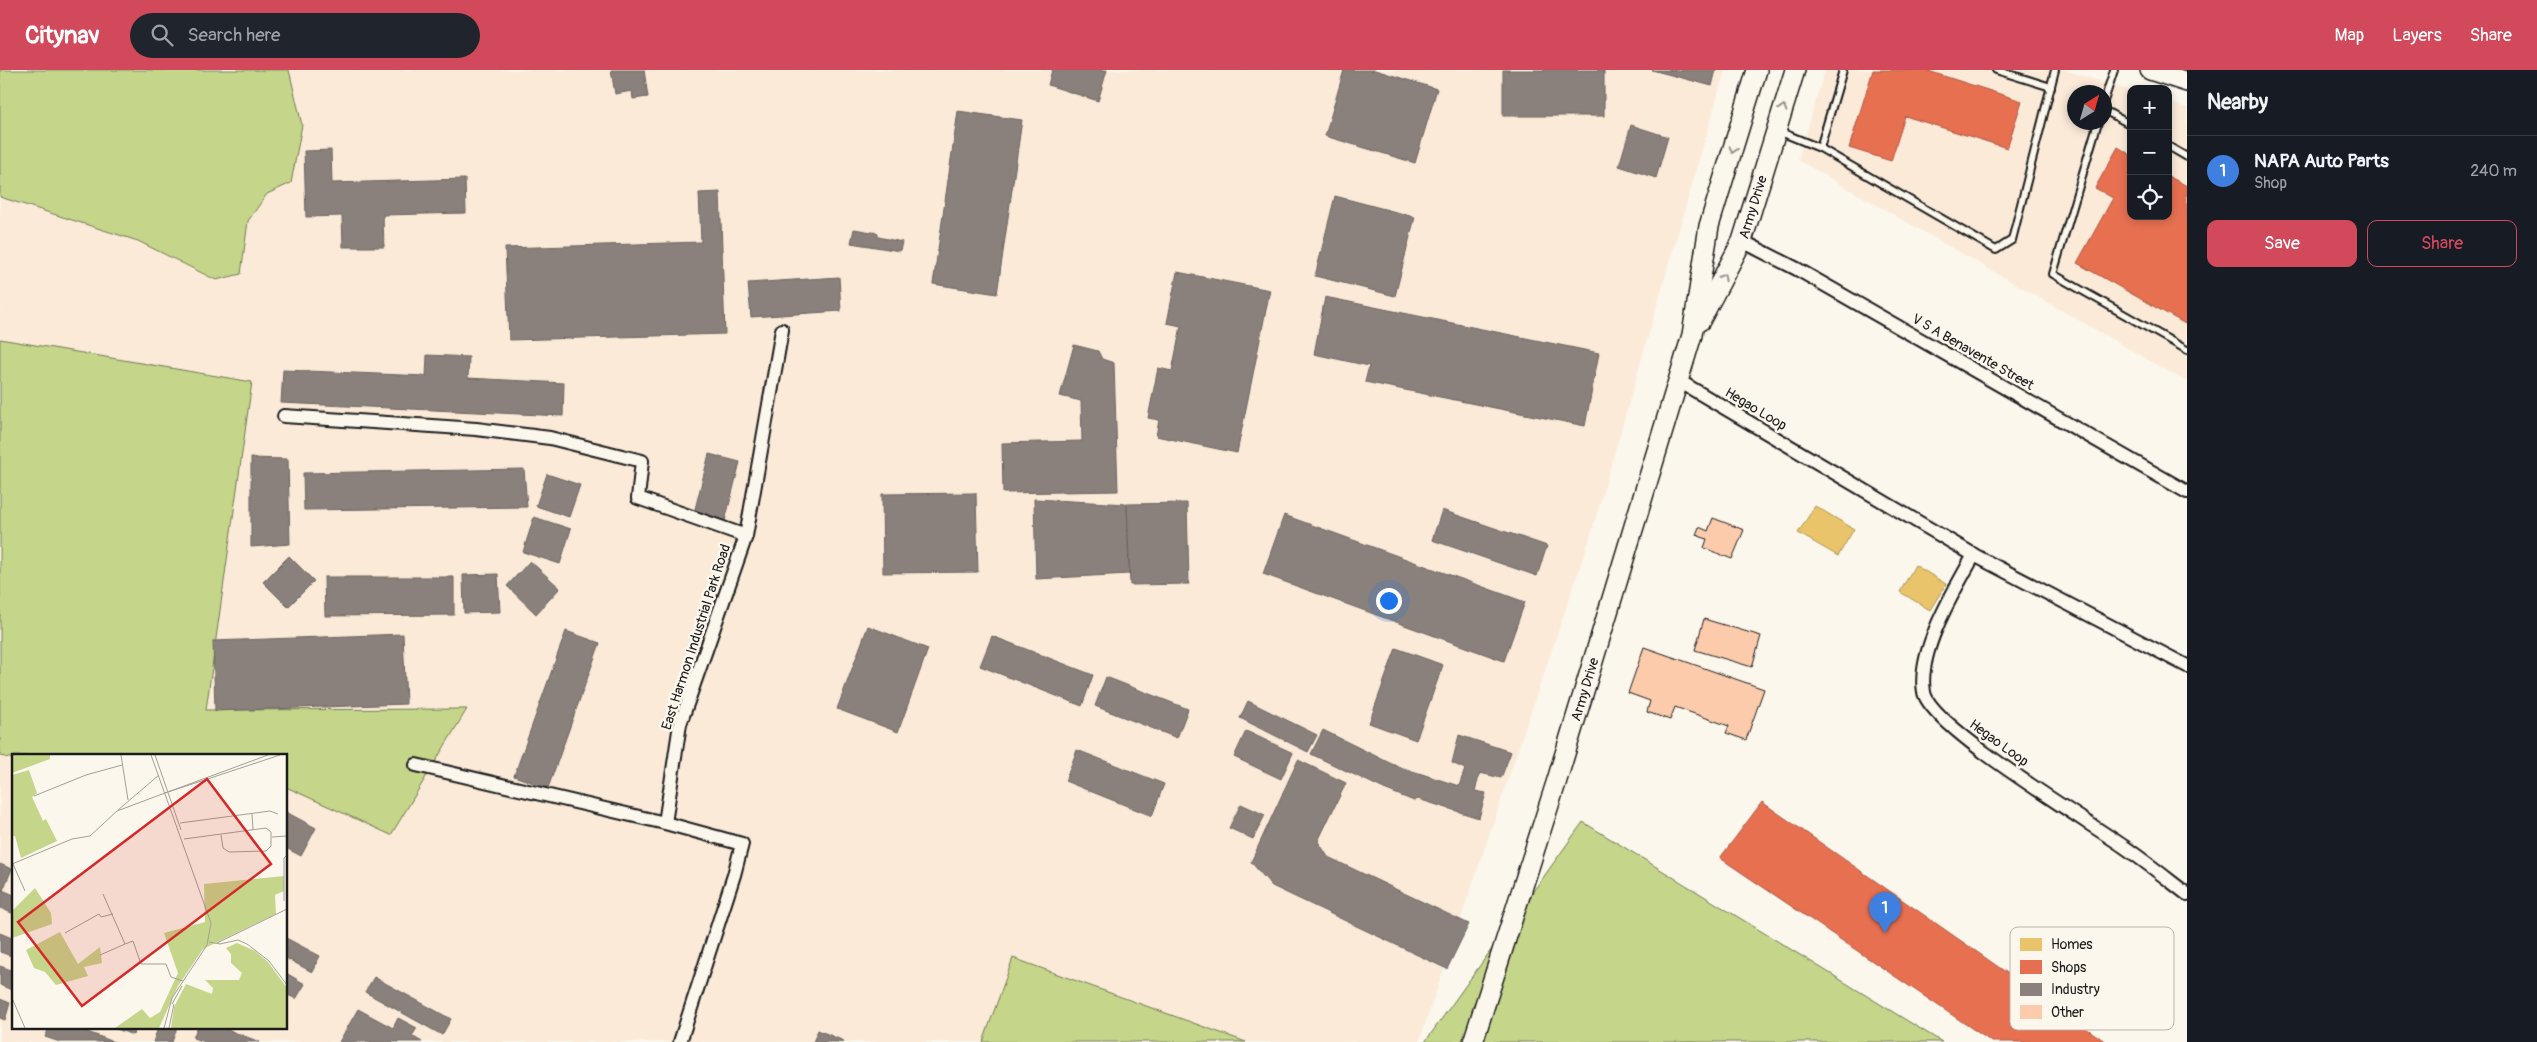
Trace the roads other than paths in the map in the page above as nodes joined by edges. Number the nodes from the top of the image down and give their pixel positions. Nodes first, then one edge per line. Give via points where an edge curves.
1 (1758, 70) edge
2 (1795, 70) edge
3 (1843, 70) edge
4 (1996, 70) edge
5 (2055, 70) edge
6 (2114, 70) edge
7 (2150, 70) edge
8 (2187, 82) edge
9 (2109, 85) edge
10 (2051, 87) junction
11 (2112, 114) edge
12 (2127, 123) edge
13 (1776, 130) junction
14 (2096, 130) edge
15 (1820, 148) junction
16 (2172, 148) edge
17 (2187, 157) edge
18 (1742, 241) junction
19 (782, 330) dead end
20 (1692, 335) junction
21 (2187, 350) edge
22 (1678, 381) junction
23 (284, 416) dead end
24 (2187, 492) edge
25 (746, 536) junction
26 (1974, 556) junction
27 (2187, 666) edge
28 (416, 765) dead end
29 (665, 823) junction
30 (2187, 894) edge
31 (680, 1042) edge
32 (1473, 1042) edge

1 -> 20 main road, Army Drive via 1709,226
13 -> 2 main road, Army Drive
3 - 15 lane
4 - 10 lane
5 - 10 lane
6 - 9 lane
7 - 8 main road
10 - 15 lane via 2012,240 1996,250
11 - 12 lane
13 - 15 lane
13 - 18 main road, Army Drive
14 - 21 lane via 2053,274
16 - 17 lane
20 -> 18 main road, Army Drive
18 - 24 street, V S A Benavente Street
19 - 25 street
20 - 22 main road, Army Drive
22 - 26 street, Hegao Loop
22 - 32 main road, Army Drive via 1557,780
23 - 25 street, East Harmon Industrial Park Road via 476,429 550,438 642,461 638,498
25 - 29 street, East Harmon Industrial Park Road via 680,724
26 - 27 street, Hegao Loop
26 - 30 street, Hegao Loop via 1944,608 1924,666 1924,694 1944,721 1993,760 2124,846
28 - 29 street
29 - 31 street via 742,844

